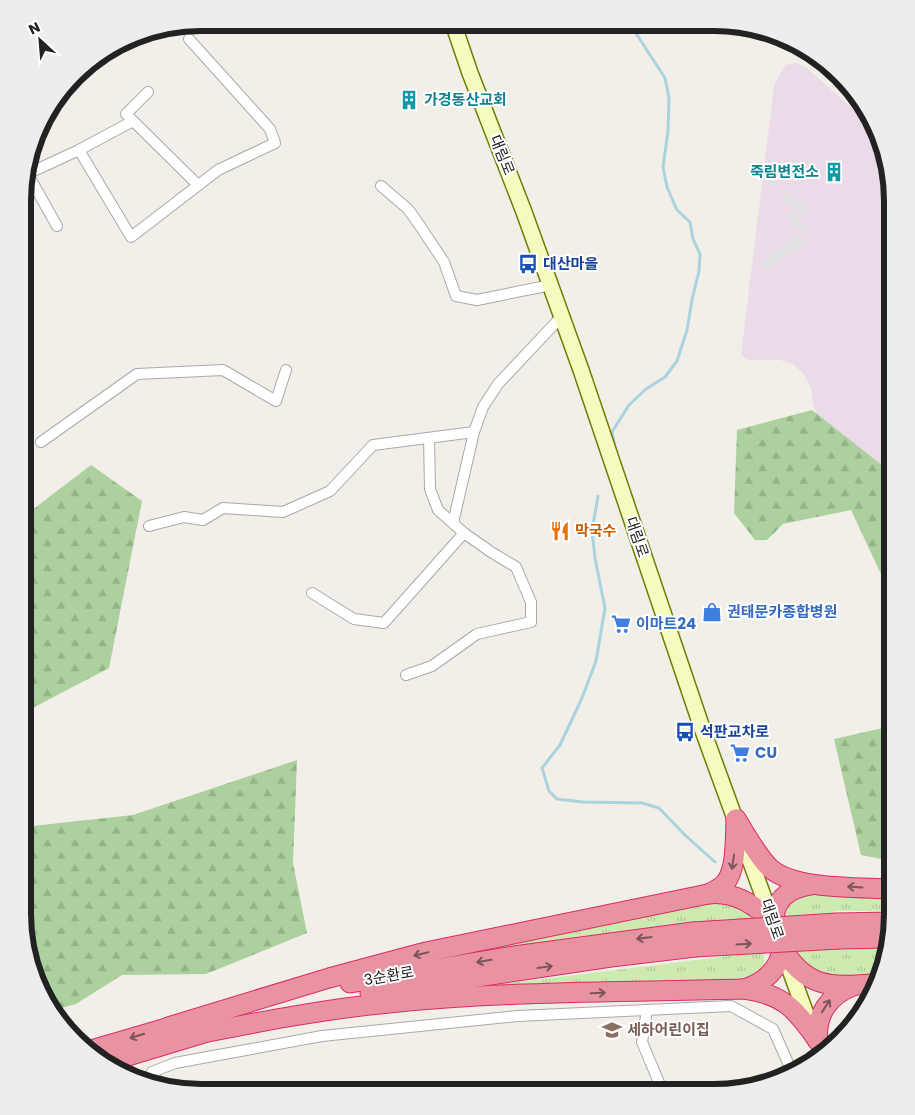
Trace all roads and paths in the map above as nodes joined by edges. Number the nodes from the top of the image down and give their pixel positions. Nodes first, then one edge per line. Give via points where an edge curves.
1 (456, 31) edge
2 (189, 39) dead end
3 (148, 92) dead end
4 (132, 121) junction
5 (79, 150) junction
6 (35, 169) edge
7 (33, 184) edge
8 (198, 185) junction
9 (381, 186) dead end
10 (57, 226) dead end
11 (551, 285) junction
12 (562, 316) junction
13 (286, 370) dead end
14 (474, 432) junction
15 (429, 438) junction
16 (41, 442) dead end
17 (453, 523) junction
18 (149, 526) dead end
19 (464, 533) junction
20 (312, 593) dead end
21 (406, 675) dead end
22 (736, 818) junction
23 (817, 884) junction
24 (883, 888) edge
25 (708, 894) junction
26 (883, 923) edge
27 (774, 924) junction
28 (838, 931) junction
29 (881, 937) edge
30 (694, 939) junction
31 (782, 948) junction
32 (864, 984) edge
33 (744, 989) junction
34 (647, 1010) junction
35 (168, 1027) junction
36 (202, 1033) junction
37 (820, 1046) edge
38 (97, 1048) edge
39 (115, 1060) edge
40 (789, 1065) edge
41 (155, 1077) edge
42 (659, 1083) edge

1 - 11 street, 대림로
2 - 8 street via 270,129 275,143 218,170
3 - 4 street via 126,114
4 - 5 street
4 - 8 street
5 - 6 street
5 - 8 street via 131,237
7 - 10 street
9 - 11 street via 408,209 420,226 444,262 456,296 477,300
11 - 12 street, 대림로
12 - 14 street via 498,384 483,407
12 - 22 street, 대림로 via 703,731
13 - 16 street via 276,401 223,370 137,374
14 - 15 street
14 - 17 street
15 - 17 street via 430,489 438,510
15 - 18 street via 373,445 330,491 283,512 223,508 203,520 184,518
17 - 19 street
19 - 20 street via 384,623 354,619
19 - 21 street via 516,566 530,602 531,622 477,634 432,666
22 - 23 highway via 772,869 792,880
22 -> 25 highway via 730,875 722,886
22 - 27 street, 대림로
24 -> 23 highway
23 - 27 highway via 798,888 783,896 775,909
25 - 27 highway via 720,893 741,899 756,907
25 -> 35 highway via 426,952
26 - 28 highway
27 - 31 street, 대림로
28 - 29 highway
28 - 30 highway, bridge
30 -> 35 highway, 3순환로 via 514,956 335,986 233,1008
36 -> 30 highway, 3순환로 via 364,994 611,957
31 - 32 highway via 794,966 811,979 835,986
31 - 33 highway via 774,970
31 - 37 street, 대림로
37 -> 32 highway via 818,1027 826,1006 836,994
36 -> 33 highway via 344,1008 406,1001
33 - 37 highway via 772,995 787,1003 801,1017
34 - 40 street via 731,1006 773,1029
34 - 41 street via 518,1016 322,1036 175,1063 152,1072
34 - 42 street via 642,1042
35 -> 38 highway, 3순환로
36 - 39 highway, 3순환로

